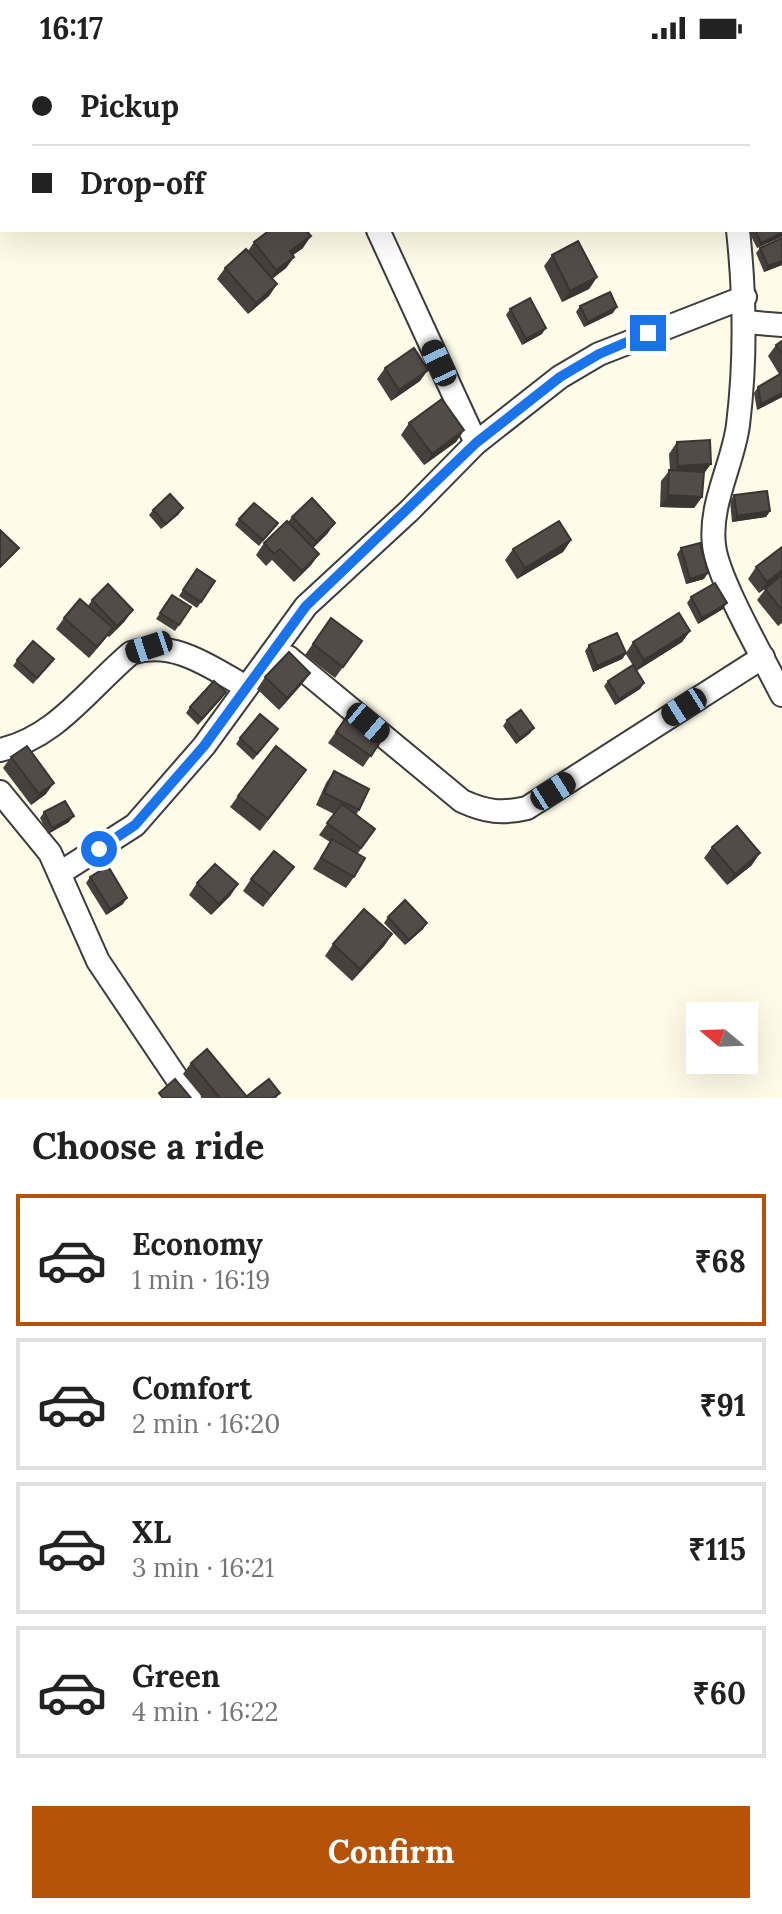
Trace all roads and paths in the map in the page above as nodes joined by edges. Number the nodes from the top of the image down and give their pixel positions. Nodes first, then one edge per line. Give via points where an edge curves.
1 (379, 232) edge
2 (738, 232) edge
3 (745, 297) junction
4 (744, 322) junction
5 (782, 325) edge
6 (476, 443) junction
7 (275, 646) junction
8 (763, 657) junction
9 (246, 687) junction
10 (782, 695) edge
11 (0, 750) edge
12 (0, 792) edge
13 (60, 873) junction
14 (190, 1098) edge

1 - 6 street
2 - 3 street
3 - 4 street
3 - 6 street via 599,354 560,377
4 - 5 street
4 - 8 street via 738,427 715,516 714,546
6 - 7 street via 306,606
7 - 8 street via 462,801 504,813 527,808
7 - 9 street
8 - 10 street
9 - 11 street via 169,648 149,647 131,653 43,733
9 - 13 street via 204,746 135,825
12 - 13 street
13 - 14 street via 104,973

